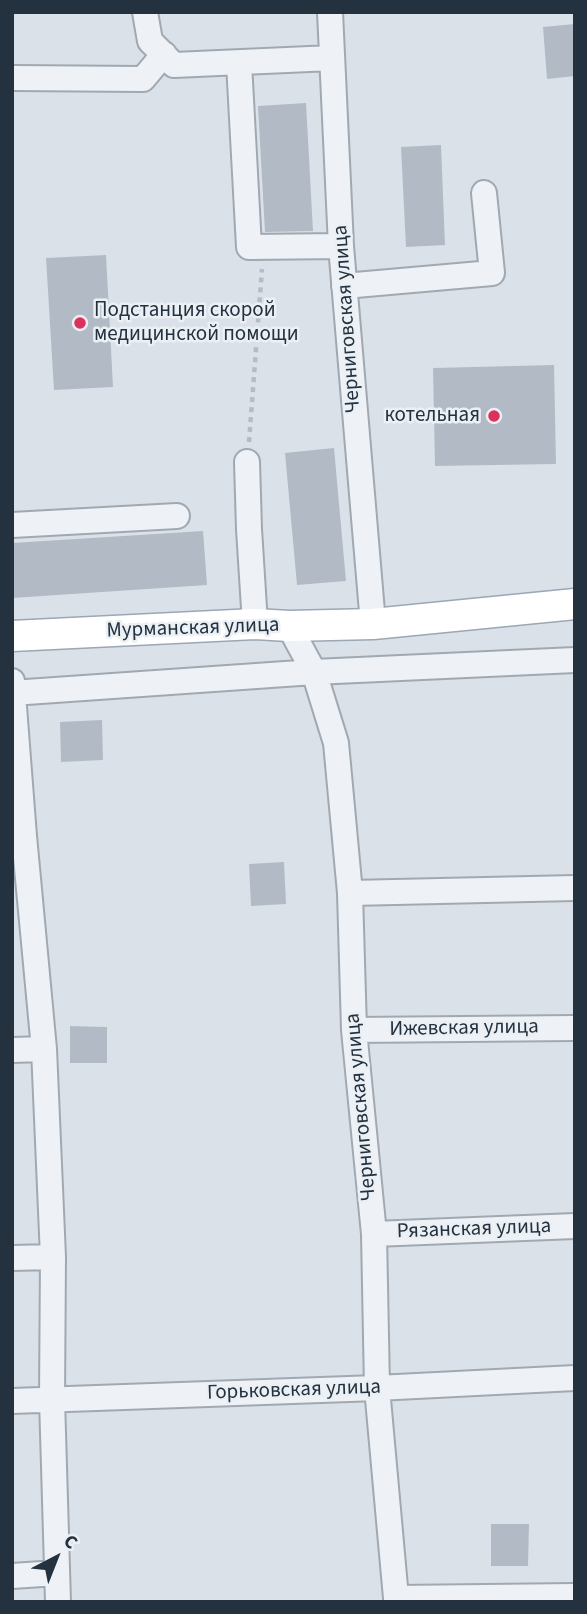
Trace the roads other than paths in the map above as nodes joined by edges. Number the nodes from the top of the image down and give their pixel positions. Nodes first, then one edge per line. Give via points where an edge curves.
1 (145, 12) edge
2 (330, 12) edge
3 (164, 54) junction
4 (332, 58) junction
5 (239, 63) junction
6 (14, 78) dead end
7 (484, 193) dead end
8 (341, 246) junction
9 (344, 286) junction
10 (247, 462) road end
11 (177, 516) dead end
12 (12, 525) edge
13 (575, 604) edge
14 (255, 624) junction
15 (373, 624) junction
16 (289, 626) junction
17 (12, 636) edge
18 (575, 660) edge
19 (314, 672) junction
20 (12, 681) edge
21 (13, 693) edge
22 (18, 836) edge
23 (575, 888) edge
24 (350, 892) junction
25 (575, 1028) edge
26 (354, 1030) junction
27 (44, 1049) junction
28 (12, 1050) edge
29 (575, 1226) edge
30 (374, 1234) junction
31 (53, 1257) junction
32 (12, 1258) edge
33 (575, 1378) edge
34 (377, 1388) junction
35 (52, 1399) junction
36 (12, 1401) edge
37 (57, 1573) junction
38 (12, 1576) edge
39 (575, 1596) edge
40 (58, 1602) edge

1 - 3 street via 150,41
2 - 4 street, Черниговская улица
3 - 5 street via 174,65
3 - 6 street via 143,79
4 - 5 street
4 - 8 street, Черниговская улица
5 - 8 street via 249,247
7 - 9 street via 492,273
8 - 9 street, Черниговская улица
9 - 15 street, Черниговская улица
10 - 14 street
11 - 12 street
13 - 15 main road, Мурманская улица
14 - 16 main road, Мурманская улица
14 - 17 main road, Мурманская улица
15 - 16 main road, Мурманская улица
16 - 19 street, Черниговская улица
18 - 19 street
19 - 21 street
19 - 24 street, Черниговская улица via 336,743
20 - 21 street
21 - 22 street
22 - 27 street
23 - 24 street
24 - 26 street, Черниговская улица
25 - 26 street, Ижевская улица
26 - 30 street, Черниговская улица
27 - 28 street
27 - 31 street
29 - 30 street, Рязанская улица
30 - 34 street, Черниговская улица
31 - 32 street
31 - 35 street
33 - 34 street, Горьковская улица
34 - 35 street, Горьковская улица
34 - 39 street, Черниговская улица via 396,1598
35 - 36 street, Горьковская улица
35 - 37 street
37 - 38 street
37 - 40 street

